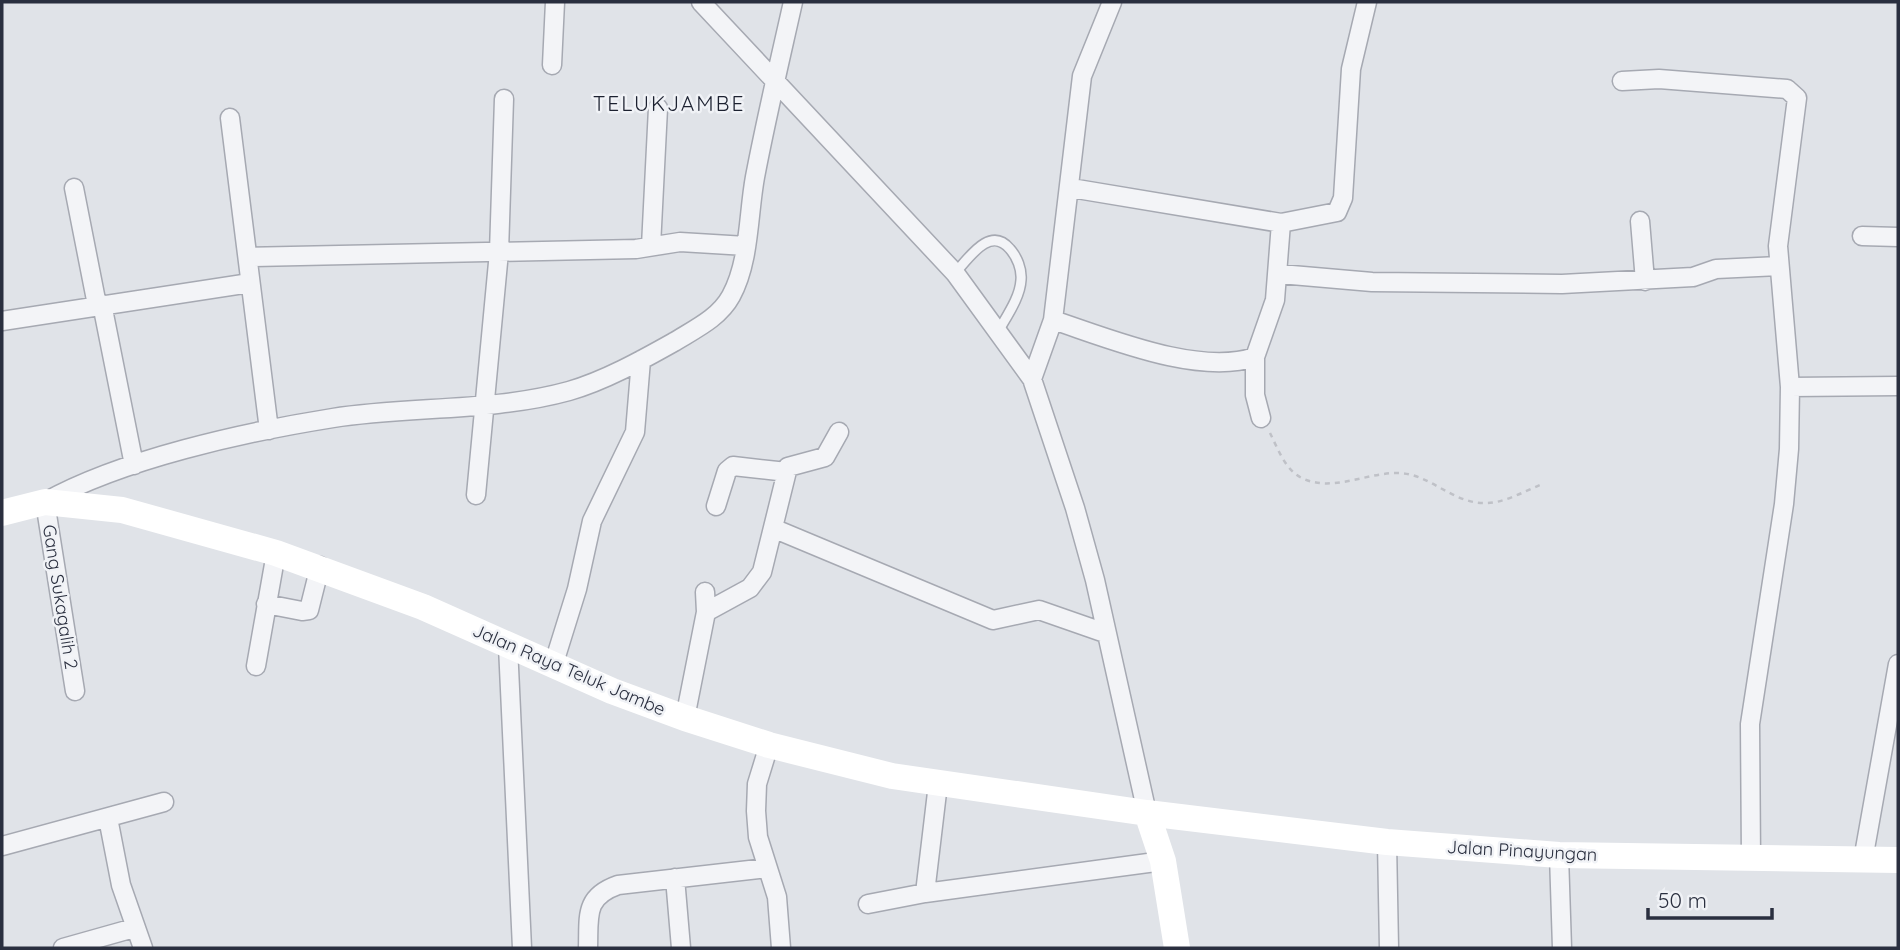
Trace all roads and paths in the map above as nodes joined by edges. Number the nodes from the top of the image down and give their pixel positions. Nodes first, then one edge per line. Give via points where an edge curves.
1 (555, 2) edge
2 (701, 2) edge
3 (793, 2) edge
4 (1112, 2) edge
5 (1367, 2) edge
6 (552, 65) dead end
7 (1622, 81) dead end
8 (776, 82) junction
9 (504, 99) dead end
10 (658, 108) dead end
11 (230, 118) dead end
12 (74, 188) dead end
13 (1071, 188) junction
14 (1640, 221) dead end
15 (1281, 223) junction
16 (1862, 236) dead end
17 (1898, 237) edge
18 (651, 246) junction
19 (746, 246) junction
20 (499, 252) junction
21 (248, 257) junction
22 (1779, 266) junction
23 (955, 273) junction
24 (1280, 274) junction
25 (1645, 281) junction
26 (250, 283) junction
27 (100, 305) junction
28 (1053, 320) junction
29 (2, 321) edge
30 (999, 330) junction
31 (1255, 357) junction
32 (641, 359) junction
33 (1032, 379) junction
34 (1898, 386) edge
35 (1790, 387) junction
36 (485, 403) junction
37 (1261, 418) joint
38 (269, 430) junction
39 (839, 432) dead end
40 (134, 465) junction
41 (787, 472) junction
42 (1540, 485) dead end
43 (476, 495) dead end
44 (45, 502) junction
45 (716, 506) dead end
46 (2, 513) edge
47 (775, 529) junction
48 (276, 553) junction
49 (320, 566) junction
50 (705, 592) dead end
51 (267, 604) junction
52 (706, 612) junction
53 (1105, 633) junction
54 (508, 646) junction
55 (1898, 664) edge
56 (256, 666) dead end
57 (553, 666) junction
58 (75, 691) dead end
59 (685, 718) junction
60 (769, 745) junction
61 (938, 784) junction
62 (164, 802) dead end
63 (1147, 813) junction
64 (108, 818) junction
65 (1387, 842) junction
66 (2, 846) edge
67 (1559, 855) junction
68 (1751, 859) junction
69 (1863, 860) junction
70 (1898, 860) edge
71 (1163, 861) junction
72 (766, 868) junction
73 (675, 878) junction
74 (925, 893) junction
75 (869, 904) dead end
76 (134, 928) junction
77 (63, 948) edge
78 (144, 948) edge
79 (522, 948) edge
80 (588, 948) edge
81 (681, 948) edge
82 (781, 948) edge
83 (1177, 948) edge
84 (1389, 948) edge
85 (1562, 948) edge

1 - 6 street
2 - 8 street
3 - 8 street
4 - 13 street via 1082,76
5 - 15 street via 1351,69 1341,208
7 - 22 street via 1702,81 1794,92
8 - 19 street
8 - 23 street
9 - 20 street
10 - 18 street
11 - 21 street
12 - 27 street
13 - 15 street
13 - 28 street
14 - 25 street
15 - 24 street
16 - 17 street
18 - 19 street via 680,242
18 - 20 street
19 - 32 street via 731,296 713,318
20 - 21 street
20 - 36 street
21 - 26 street
22 - 25 street via 1716,269 1693,278
22 - 35 street
23 - 30 street
23 - 30 lane via 986,242 997,240 1014,254 1022,278
24 - 25 street via 1440,284
24 - 31 street
26 - 27 street
26 - 38 street
27 - 29 street
27 - 40 street
28 - 31 street via 1168,355 1225,363
28 - 33 street
30 - 33 street
31 - 37 street via 1255,395
32 - 36 street via 573,390
32 - 57 street via 635,432 592,521
33 - 53 street via 1075,508
34 - 35 street
35 - 68 street via 1784,504 1750,724
36 - 38 street via 334,418
36 - 43 street
37 - 42 path via 1291,470 1303,479 1334,483 1398,473 1413,475 1450,494 1485,504
38 - 40 street
39 - 41 street via 825,457 792,465
40 - 44 street via 76,485
41 - 45 street via 733,466 727,471
41 - 47 street
44 - 46 main road, Jalan Raya Teluk Jambe
44 - 48 main road, Jalan Raya Teluk Jambe via 122,510
44 - 58 street, Gang Sukagalih 2
47 - 52 street via 762,572 750,588
47 - 53 street via 993,620 1039,610
48 - 49 main road, Jalan Raya Teluk Jambe
48 - 51 street
49 - 51 street via 309,610
49 - 54 main road, Jalan Raya Teluk Jambe
50 - 52 street
51 - 56 street
52 - 59 street
53 - 63 street
54 - 57 main road, Jalan Raya Teluk Jambe
54 - 79 street
55 - 69 street
57 - 59 main road, Jalan Raya Teluk Jambe
59 - 60 main road, Jalan Raya Teluk Jambe
60 - 61 main road, Jalan Raya Teluk Jambe
60 - 72 street via 757,784 756,811
61 - 63 main road, Jalan Raya Teluk Jambe
61 - 74 street
62 - 64 street
63 - 65 main road, Jalan Pinayungan
63 - 71 main road
64 - 66 street
64 - 76 street
65 - 67 main road, Jalan Pinayungan
65 - 84 street
67 - 68 main road, Jalan Pinayungan
67 - 85 street
68 - 69 main road, Jalan Pinayungan
69 - 70 main road, Jalan Pinayungan
71 - 74 street
71 - 83 main road
72 - 73 street
72 - 82 street via 777,897
73 - 80 street via 618,885 599,893 589,916
73 - 81 street
74 - 75 street
76 - 77 street
76 - 78 street

